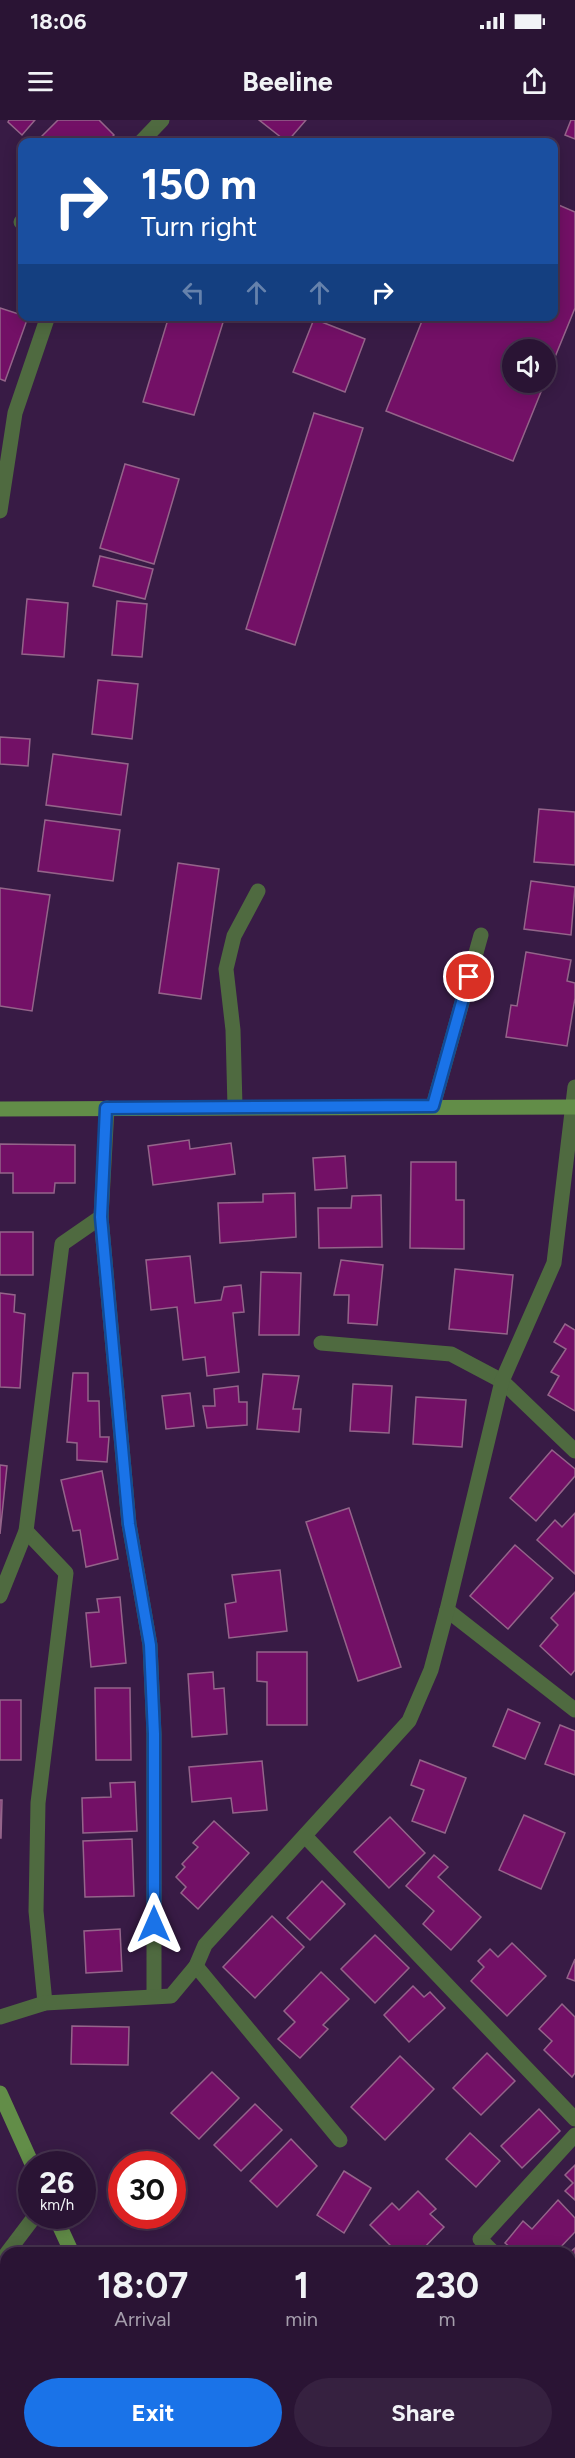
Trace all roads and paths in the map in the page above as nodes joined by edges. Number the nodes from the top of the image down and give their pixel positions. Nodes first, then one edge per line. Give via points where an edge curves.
1 (162, 120) edge
2 (145, 138) edge
3 (46, 321) edge
4 (0, 511) edge
5 (258, 891) dead end
6 (481, 935) dead end
7 (575, 1087) edge
8 (433, 1106) junction
9 (235, 1107) junction
10 (573, 1107) edge
11 (106, 1108) junction
12 (0, 1109) edge
13 (101, 1217) junction
14 (321, 1343) dead end
15 (502, 1381) junction
16 (575, 1451) edge
17 (26, 1531) junction
18 (0, 1596) edge
19 (447, 1610) junction
20 (575, 1710) edge
21 (304, 1836) junction
22 (196, 1966) junction
23 (154, 1995) junction
24 (45, 2003) junction
25 (0, 2017) edge
26 (0, 2093) edge
27 (575, 2119) edge
28 (575, 2135) edge
29 (340, 2140) dead end
30 (26, 2151) edge
31 (25, 2229) edge
32 (61, 2229) edge
33 (12, 2247) edge
34 (69, 2247) edge
35 (488, 2247) edge

1 - 2 street
3 - 4 street via 15,413
5 - 9 street via 234,936 226,969 233,1030
6 - 8 street
7 - 10 street
8 - 9 street
8 - 10 street
9 - 11 street
10 - 15 street via 554,1263
11 - 12 street
11 - 13 street
13 - 17 street via 62,1244
13 - 23 street via 129,1524 150,1645
14 - 15 street via 451,1354
15 - 16 street
15 - 19 street
17 - 18 street
17 - 24 street via 66,1573 38,1803 36,1911
19 - 20 street
19 - 21 street via 431,1670 409,1721
21 - 22 street via 205,1946
21 - 27 street
22 - 23 street via 171,1996
22 - 29 street
23 - 24 street
24 - 25 street
26 - 30 street
28 - 35 street via 480,2238
31 - 33 street
32 - 34 street

